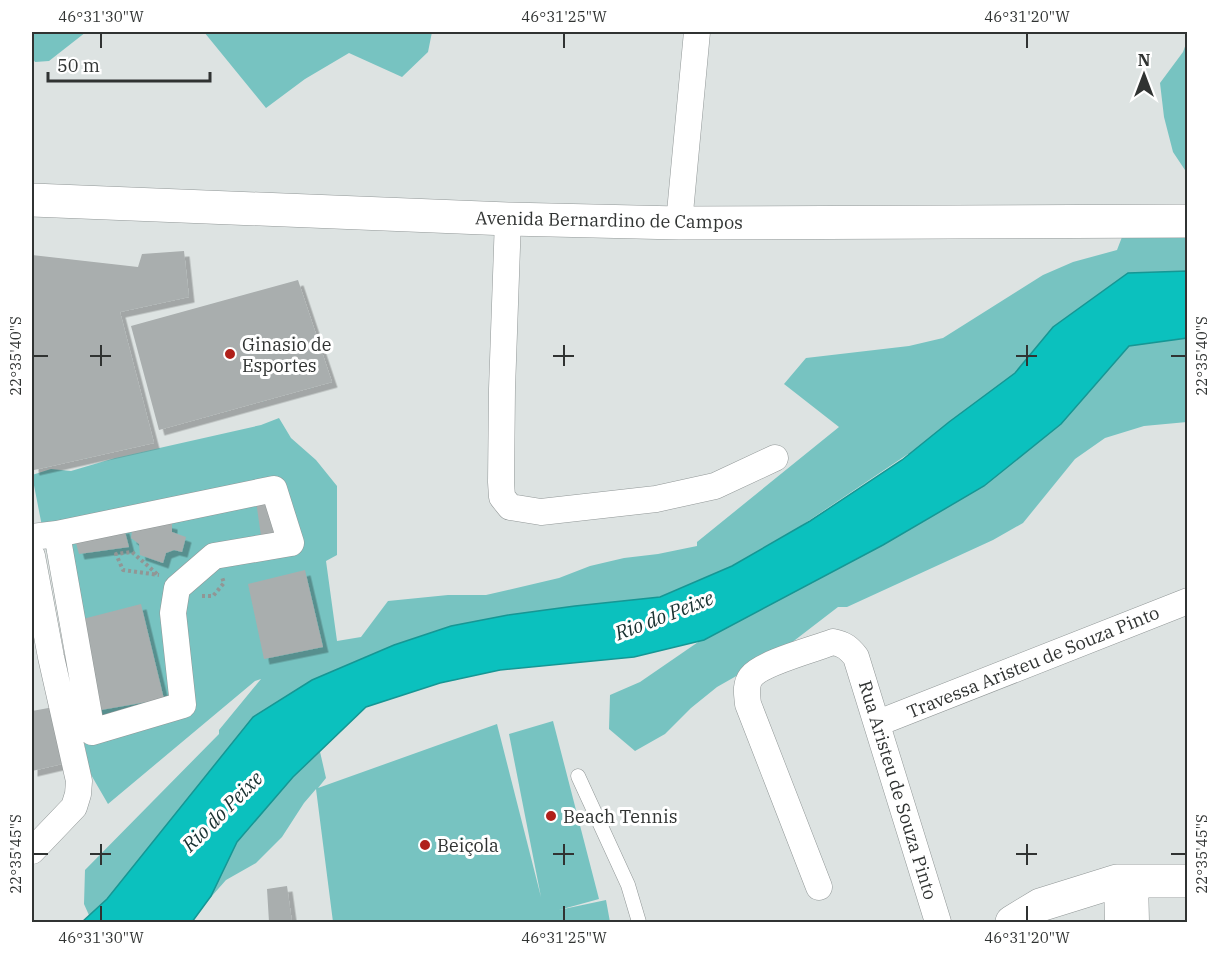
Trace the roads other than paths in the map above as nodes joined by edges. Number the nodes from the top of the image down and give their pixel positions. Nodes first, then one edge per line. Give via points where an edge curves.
1 (696, 32) edge
2 (32, 200) edge
3 (508, 219) junction
4 (1188, 221) edge
5 (678, 223) junction
6 (775, 458) dead end
7 (57, 534) junction
8 (32, 537) edge
9 (32, 556) edge
10 (1188, 600) edge
11 (41, 658) edge
12 (878, 723) junction
13 (578, 776) dead end
14 (32, 850) edge
15 (1126, 881) junction
16 (1188, 881) edge
17 (819, 887) dead end
18 (639, 922) edge
19 (938, 922) edge
20 (1012, 922) edge
21 (1118, 922) edge
22 (1136, 922) edge

1 - 5 street
2 - 3 street, Avenida Bernardino de Campos
3 - 5 street, Avenida Bernardino de Campos
3 - 6 street via 501,497 510,507 540,512 656,499 715,486
4 - 5 street, Avenida Bernardino de Campos
7 - 7 street via 92,732 183,705 173,613 177,588 214,556 291,543 274,489
7 - 8 street
9 - 11 street
10 - 12 street, Travessa Aristeu de Souza Pinto
11 - 14 street via 79,781 74,807
12 - 17 street, Rua Aristeu de Souza Pinto via 856,657 843,644 833,642 762,668 751,676 746,687 748,704
12 - 19 street, Rua Aristeu de Souza Pinto
13 - 18 lane via 628,885
15 - 16 street
15 - 20 street via 1041,905
15 - 21 street
15 - 22 street

